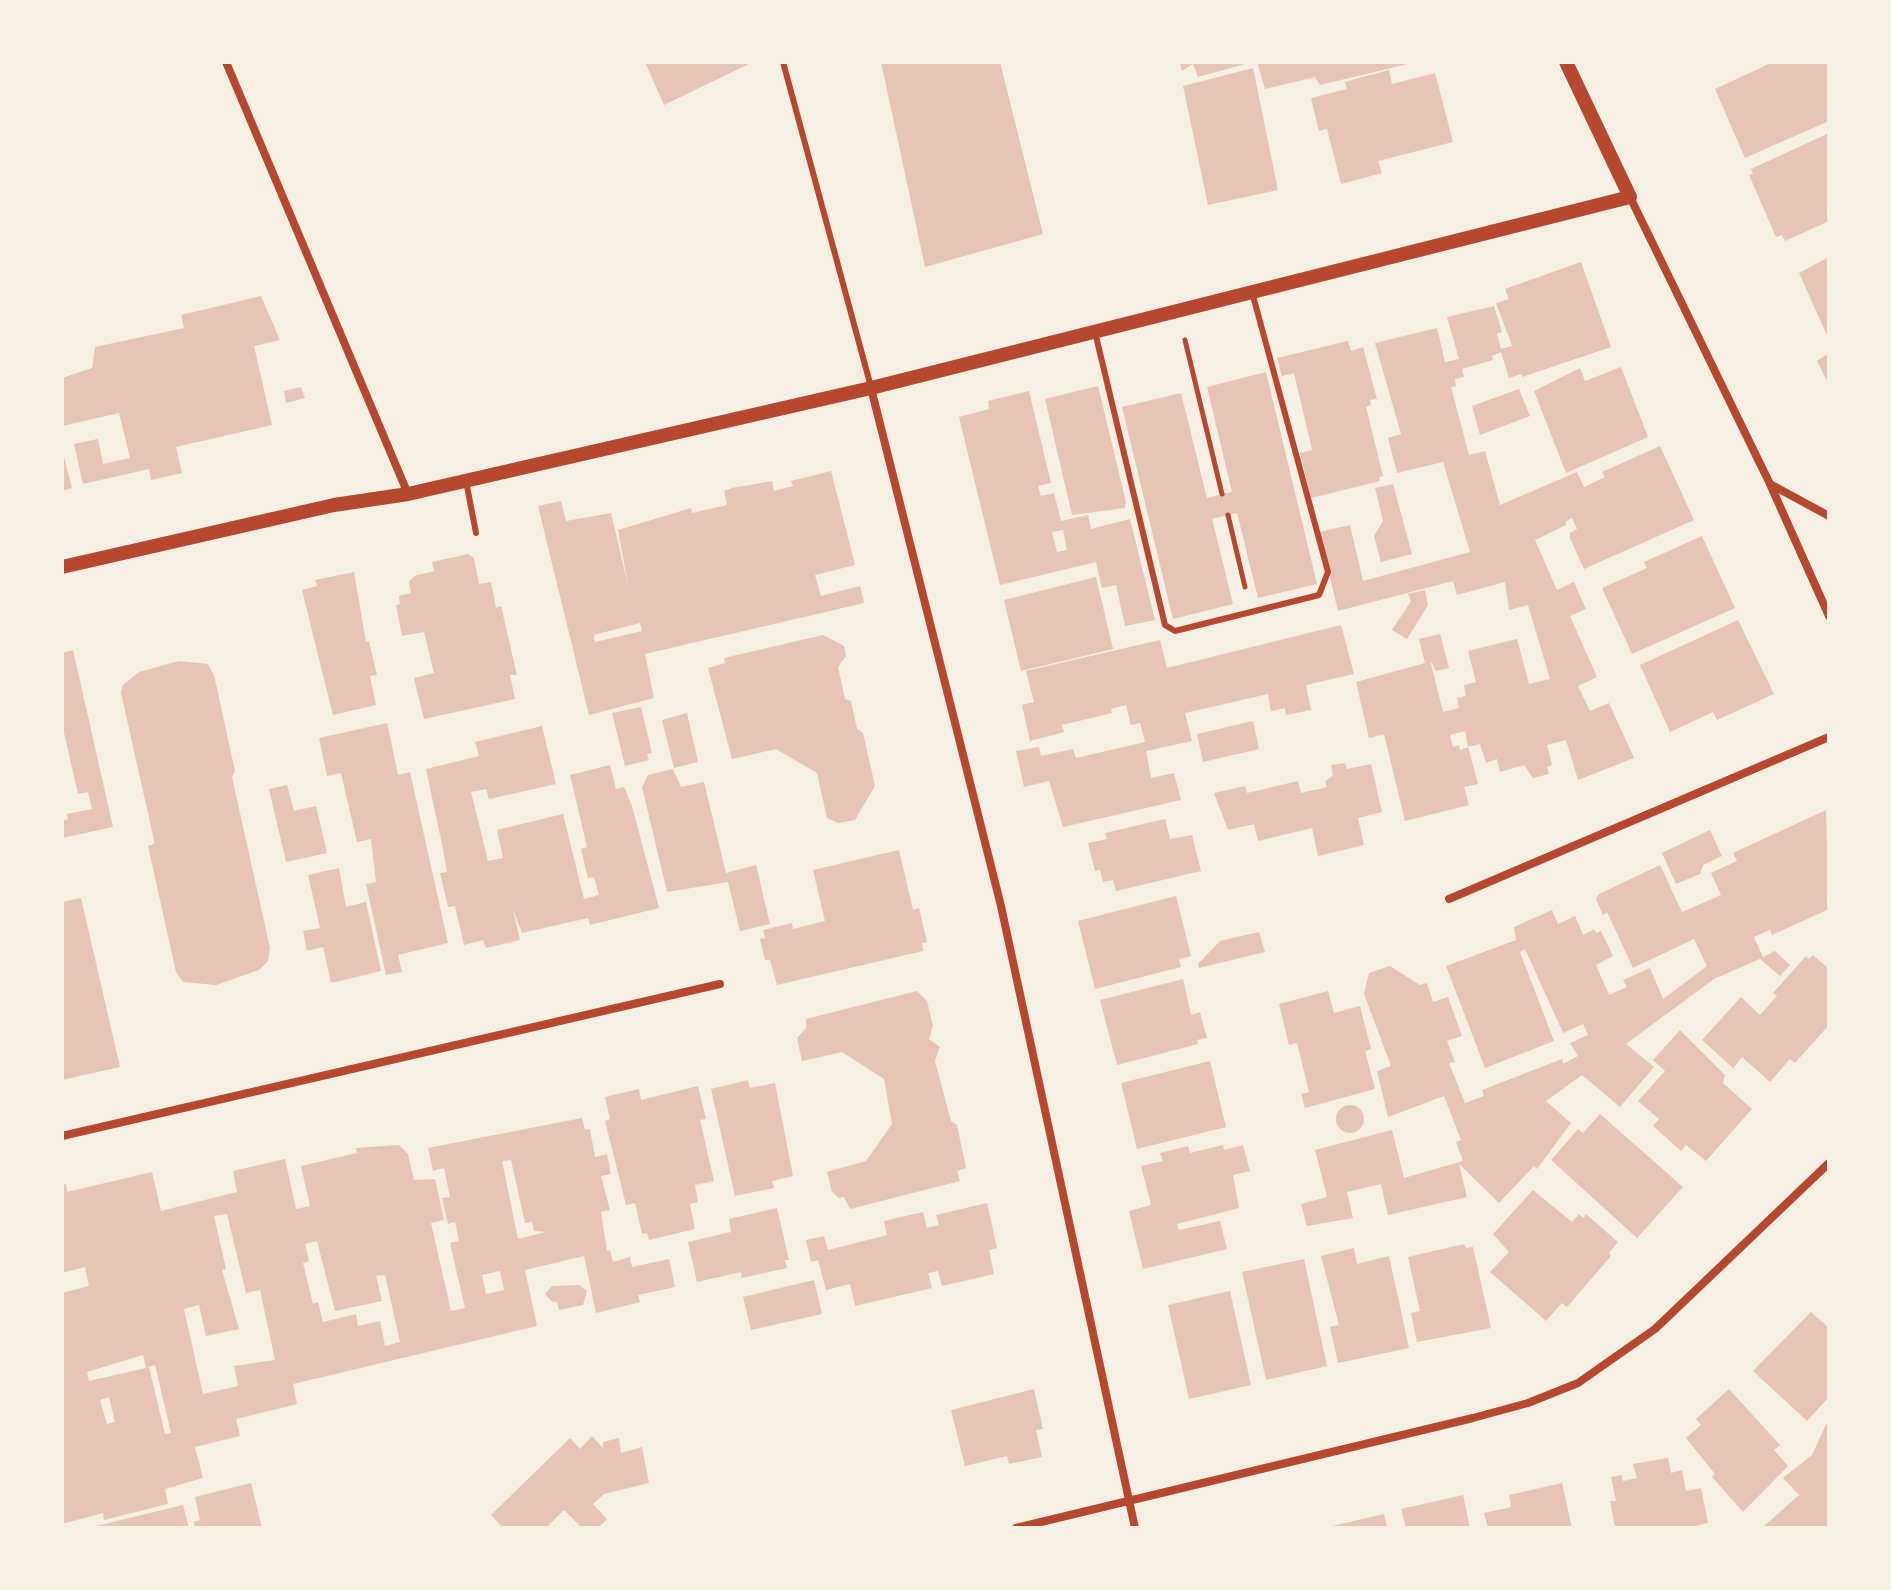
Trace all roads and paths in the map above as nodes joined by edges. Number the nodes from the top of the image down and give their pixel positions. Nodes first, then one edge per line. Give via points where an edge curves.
1 (226, 62) edge
2 (783, 62) edge
3 (1566, 62) edge
4 (1630, 197) junction
5 (1252, 292) junction
6 (1178, 311) junction
7 (1095, 332) junction
8 (871, 388) junction
9 (466, 481) junction
10 (1770, 484) junction
11 (408, 494) junction
12 (1222, 494) dead end
13 (1228, 515) dead end
14 (1829, 516) edge
15 (476, 533) dead end
16 (62, 567) edge
17 (1826, 602) edge
18 (1251, 611) junction
19 (1829, 616) edge
20 (1829, 737) edge
21 (1449, 899) dead end
22 (720, 984) dead end
23 (62, 1136) edge
24 (1829, 1163) edge
25 (1130, 1501) junction
26 (1016, 1528) edge
27 (1135, 1528) edge

1 - 11 street
2 - 8 lane
3 - 4 street
4 - 5 street
4 - 10 street
5 - 6 street
5 - 18 lane via 1328,572 1319,595
6 - 7 street
6 - 12 path
7 - 8 street
7 - 18 lane via 1165,625 1175,631
8 - 9 street
8 - 25 street via 1001,906
9 - 11 street
9 - 15 lane
10 - 14 street
10 - 17 street
11 - 16 street via 334,505
13 - 18 path
17 - 19 street
20 - 21 street
22 - 23 street
24 - 25 street via 1655,1329 1578,1383 1501,1410
25 - 26 street
25 - 27 street

